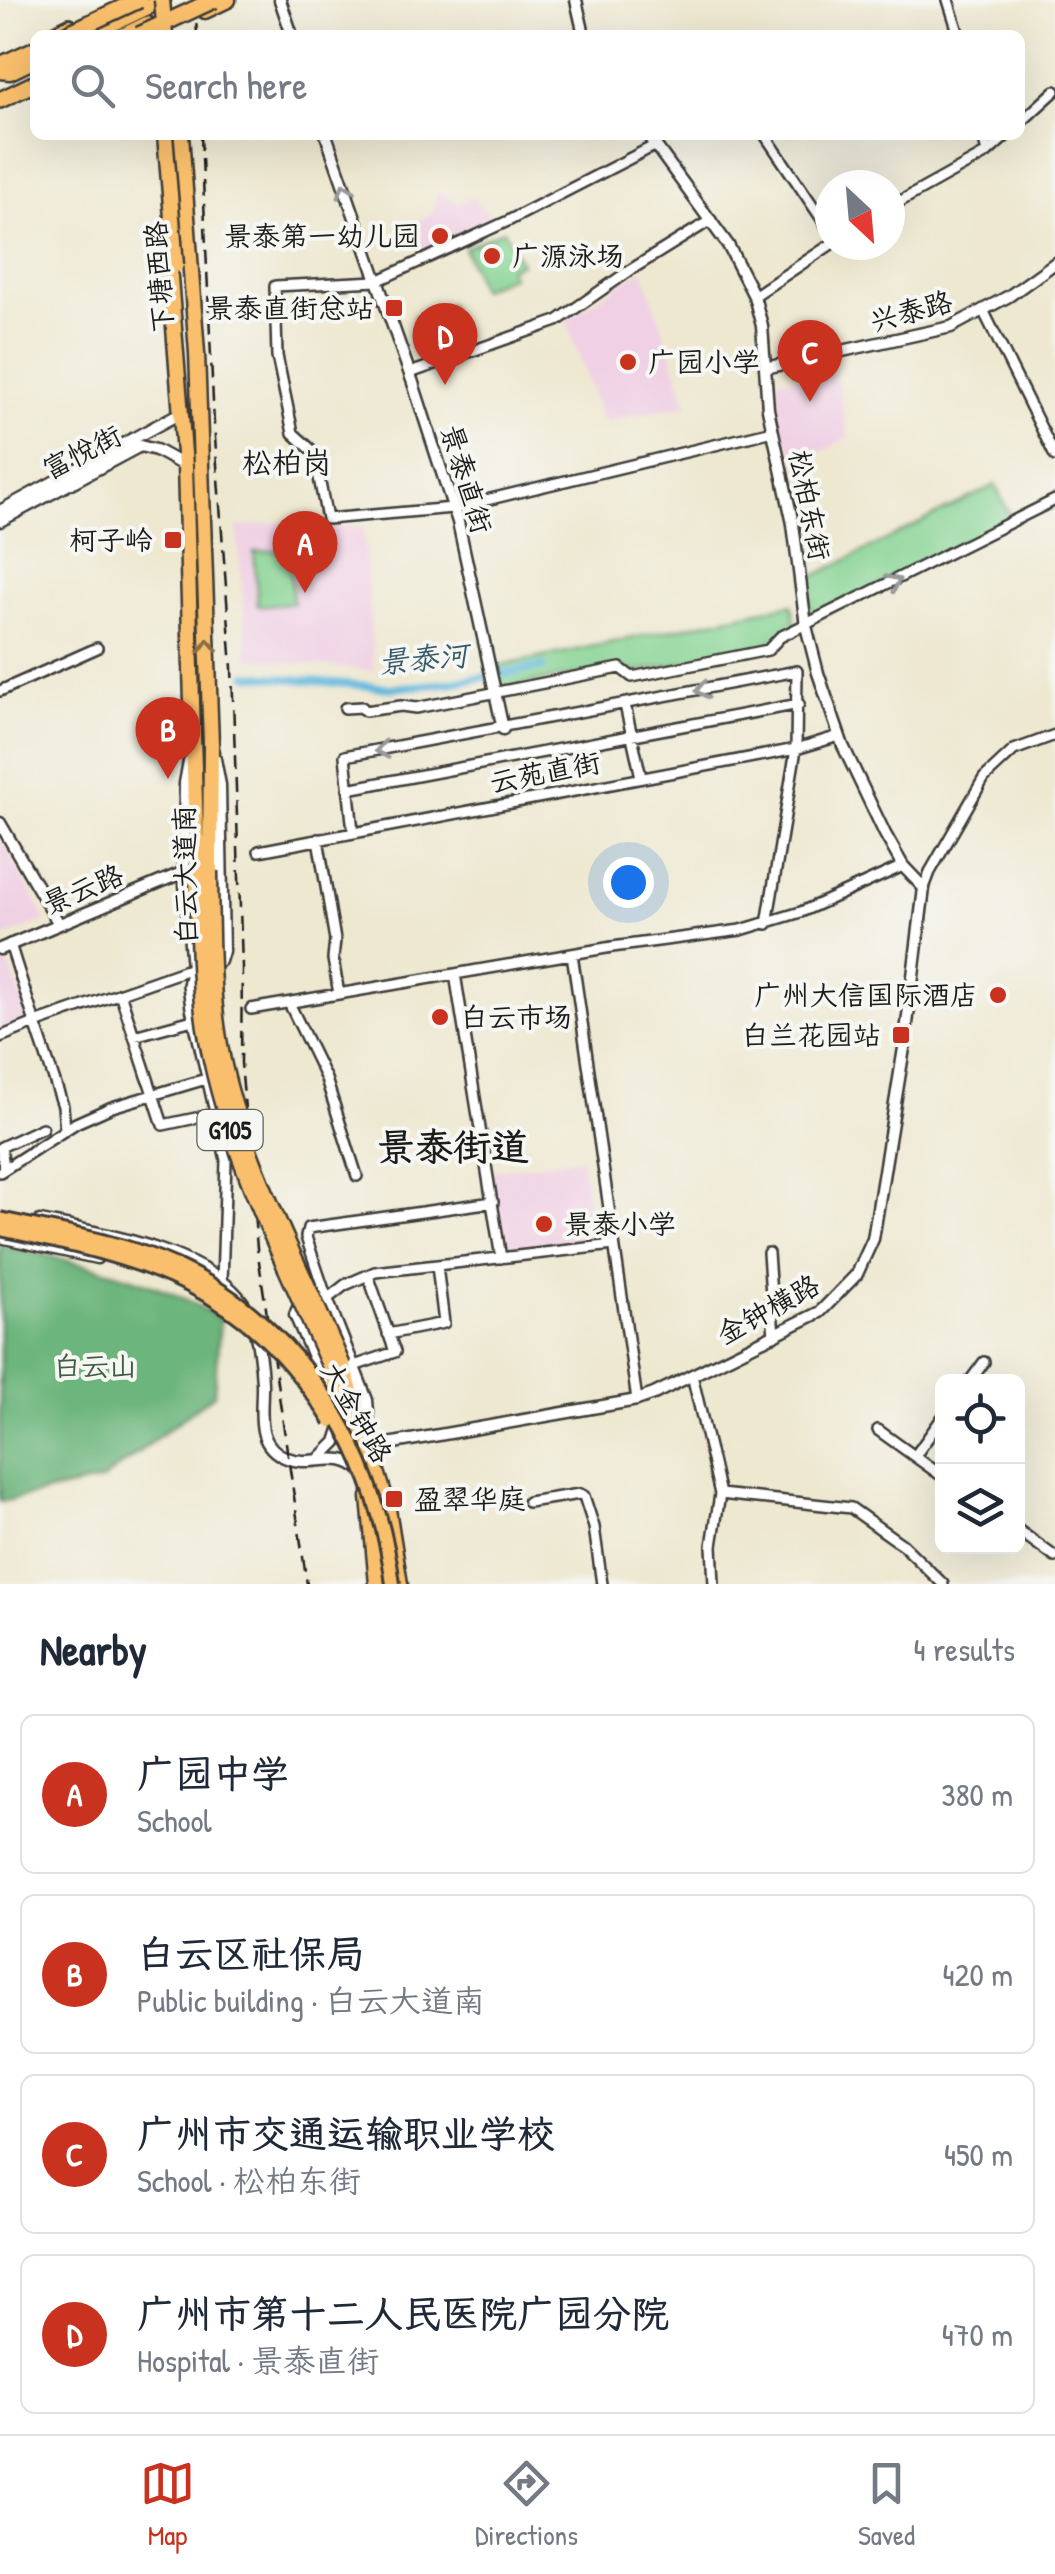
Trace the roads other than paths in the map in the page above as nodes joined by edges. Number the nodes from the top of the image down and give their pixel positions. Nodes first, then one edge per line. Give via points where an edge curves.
1 (127, 0) edge
2 (139, 0) edge
3 (160, 0) edge
4 (197, 0) edge
5 (214, 0) edge
6 (228, 0) edge
7 (280, 0) edge
8 (576, 0) edge
9 (948, 0) edge
10 (89, 16) junction
11 (60, 30) edge
12 (75, 30) edge
13 (79, 30) edge
14 (99, 30) edge
15 (133, 30) edge
16 (150, 30) edge
17 (164, 30) edge
18 (172, 30) edge
19 (290, 30) edge
20 (583, 30) edge
21 (957, 30) edge
22 (30, 48) edge
23 (30, 61) edge
24 (2, 68) edge
25 (30, 78) edge
26 (30, 89) edge
27 (1055, 91) edge
28 (0, 92) edge
29 (0, 104) edge
30 (1025, 118) edge
31 (166, 140) edge
32 (167, 140) edge
33 (181, 140) edge
34 (328, 140) edge
35 (652, 140) edge
36 (768, 140) edge
37 (984, 140) edge
38 (1001, 140) edge
39 (656, 145) junction
40 (987, 153) junction
41 (905, 199) edge
42 (815, 209) edge
43 (711, 220) junction
44 (815, 255) edge
45 (1055, 262) edge
46 (180, 264) junction
47 (377, 281) junction
48 (754, 296) junction
49 (984, 312) junction
50 (765, 368) junction
51 (410, 374) junction
52 (182, 412) junction
53 (199, 416) junction
54 (772, 431) junction
55 (1055, 456) edge
56 (185, 466) junction
57 (1055, 500) edge
58 (454, 508) junction
59 (0, 511) edge
60 (0, 521) edge
61 (806, 626) junction
62 (97, 648) dead end
63 (0, 690) edge
64 (496, 693) junction
65 (799, 704) junction
66 (625, 705) junction
67 (346, 708) dead end
68 (503, 729) junction
69 (1055, 735) edge
70 (632, 736) junction
71 (839, 736) junction
72 (212, 744) junction
73 (796, 748) junction
74 (641, 778) junction
75 (348, 789) junction
76 (0, 823) edge
77 (353, 832) junction
78 (318, 838) junction
79 (259, 851) dead end
80 (902, 866) junction
81 (197, 871) junction
82 (924, 888) junction
83 (58, 924) junction
84 (768, 924) junction
85 (5, 947) edge
86 (572, 954) junction
87 (192, 968) junction
88 (456, 974) junction
89 (120, 993) junction
90 (339, 994) junction
91 (289, 1002) junction
92 (251, 1009) dead end
93 (227, 1014) dead end
94 (191, 1022) junction
95 (35, 1023) junction
96 (134, 1036) junction
97 (0, 1037) edge
98 (206, 1080) junction
99 (154, 1095) junction
100 (210, 1115) dead end
101 (42, 1128) dead end
102 (65, 1130) junction
103 (2, 1169) edge
104 (358, 1176) dead end
105 (493, 1202) junction
106 (0, 1216) edge
107 (0, 1230) edge
108 (0, 1237) edge
109 (614, 1245) junction
110 (768, 1253) dead end
111 (501, 1258) junction
112 (437, 1266) junction
113 (368, 1275) junction
114 (222, 1282) junction
115 (327, 1299) junction
116 (388, 1334) junction
117 (774, 1336) junction
118 (258, 1342) junction
119 (984, 1362) dead end
120 (343, 1368) junction
121 (976, 1374) edge
122 (692, 1376) junction
123 (637, 1400) junction
124 (342, 1422) junction
125 (935, 1428) edge
126 (878, 1430) dead end
127 (371, 1447) junction
128 (915, 1456) junction
129 (316, 1460) junction
130 (935, 1471) edge
131 (365, 1474) junction
132 (720, 1494) junction
133 (528, 1502) dead end
134 (1025, 1535) edge
135 (1055, 1557) edge
136 (381, 1584) edge
137 (397, 1584) edge
138 (602, 1584) edge
139 (714, 1584) edge
140 (943, 1584) edge

1 - 10 main road
2 - 12 highway, bridge
3 - 14 highway
3 - 17 highway, bridge
4 - 15 main road
5 - 16 highway, bridge
6 - 18 highway
7 - 19 street
8 - 20 street
9 - 21 street
10 - 11 main road
10 - 13 main road
22 - 24 highway
23 - 24 highway
25 - 28 highway
26 - 29 highway
27 - 30 street
31 - 52 highway, 白云大道南
32 - 46 highway, 下塘西路 / G105, bridge
33 - 53 highway, 白云大道南
47 -> 34 street, 景泰直街
35 - 39 street, 松柏东街
36 - 42 street
37 - 40 street
38 - 40 street
39 - 43 street, 松柏东街
39 - 47 street
40 - 41 street
43 - 48 street, 松柏东街
43 - 51 street via 557,321
44 - 48 street
45 - 49 street, 兴泰路
46 - 52 highway, 下塘西路 / G105
46 - 53 highway, 下塘西路 / G105
47 - 51 street, 景泰直街
47 - 58 street via 275,286 277,356 293,433 314,452 327,519
48 - 50 street, 松柏东街
49 - 50 street, 兴泰路 via 917,337
49 - 55 street
50 - 54 street, 松柏东街
51 - 58 street, 景泰直街
52 - 56 highway, 白云大道南 / G105
52 - 59 street, 富悦街
72 -> 53 highway, 白云大道南 / G105
54 - 58 street
54 - 61 street, 松柏东街 via 794,528
56 - 60 street, 富悦街 via 140,446
56 - 81 highway, 白云大道南 / G105
61 -> 57 street
58 - 64 street, 景泰直街
61 - 64 street via 780,636 768,650 632,677 620,668
61 - 71 street, 松柏东街
62 - 63 street
64 - 67 street via 416,708
64 - 68 street, 景泰直街
65 -> 66 street via 797,671
65 - 70 street
65 - 73 street
66 - 68 street
66 - 70 street
68 -> 75 street via 344,756
69 - 82 street via 1014,750 984,778
70 - 74 street
70 - 75 street
71 - 73 street, 云苑直街
71 - 80 street, 松柏东街
72 - 81 highway, 白云大道南 / G105
72 - 87 street via 220,785 222,955 217,965
73 - 74 street, 云苑直街
73 - 84 street
74 - 77 street, 云苑直街
75 - 77 street
76 - 83 street
77 - 78 street, 云苑直街
78 - 79 street, 云苑直街
78 - 90 street
80 - 82 street, 松柏东街
80 - 84 street
81 - 83 street, 景云路
81 - 87 street
81 - 120 highway, 白云大道南 / G105, bridge via 234,1105
82 - 117 street, 金钟横路 via 873,1239 840,1294
83 - 85 street, 景云路
84 - 86 street
85 - 95 street
86 - 88 street
86 - 109 street
87 - 89 street
87 - 94 street
88 - 90 street
88 - 105 street
89 - 95 street
89 - 96 street
90 - 91 street
91 - 92 street
91 - 104 street via 326,1079
93 - 94 street
94 - 96 street
94 - 98 street
95 - 97 street
95 - 102 street
96 - 99 street
98 - 99 street
98 - 114 street via 227,1169
99 - 100 street via 162,1125
99 - 102 street
101 - 103 street via 1,1147
102 - 103 street
105 - 111 street
105 - 115 street via 308,1228
106 - 114 street via 145,1246
106 - 137 main road, 大金钟路, bridge via 155,1257 216,1286 261,1321 312,1376 350,1438
107 - 136 main road, 大金钟路, bridge via 152,1266 210,1294 255,1328 307,1386 341,1438 368,1506
108 - 118 street via 143,1270 216,1306
109 - 111 street
109 - 123 street
110 - 117 street
111 - 112 street
112 - 113 street
112 - 116 street via 444,1323
113 - 115 street
113 - 116 street
114 - 118 street via 240,1298
115 - 120 street
115 - 124 street via 307,1300 295,1315
116 - 120 street via 395,1352
117 - 122 street, 金钟横路
118 - 129 street via 262,1432 283,1457
119 - 121 street
120 - 127 highway, 白云大道南 / G105
120 - 131 highway, 白云大道南 / G105
122 - 123 street, 金钟横路
122 - 132 street
123 - 127 street, 金钟横路
124 - 129 street via 330,1450
124 - 131 street
125 - 128 street
126 - 128 street
127 - 137 highway, 白云大道南 / G105 via 389,1514
128 - 130 street
129 - 131 street via 343,1459
131 - 136 highway, 白云大道南 / G105
132 - 139 street
132 - 140 street via 851,1508
133 - 138 street via 584,1496
134 - 135 street

